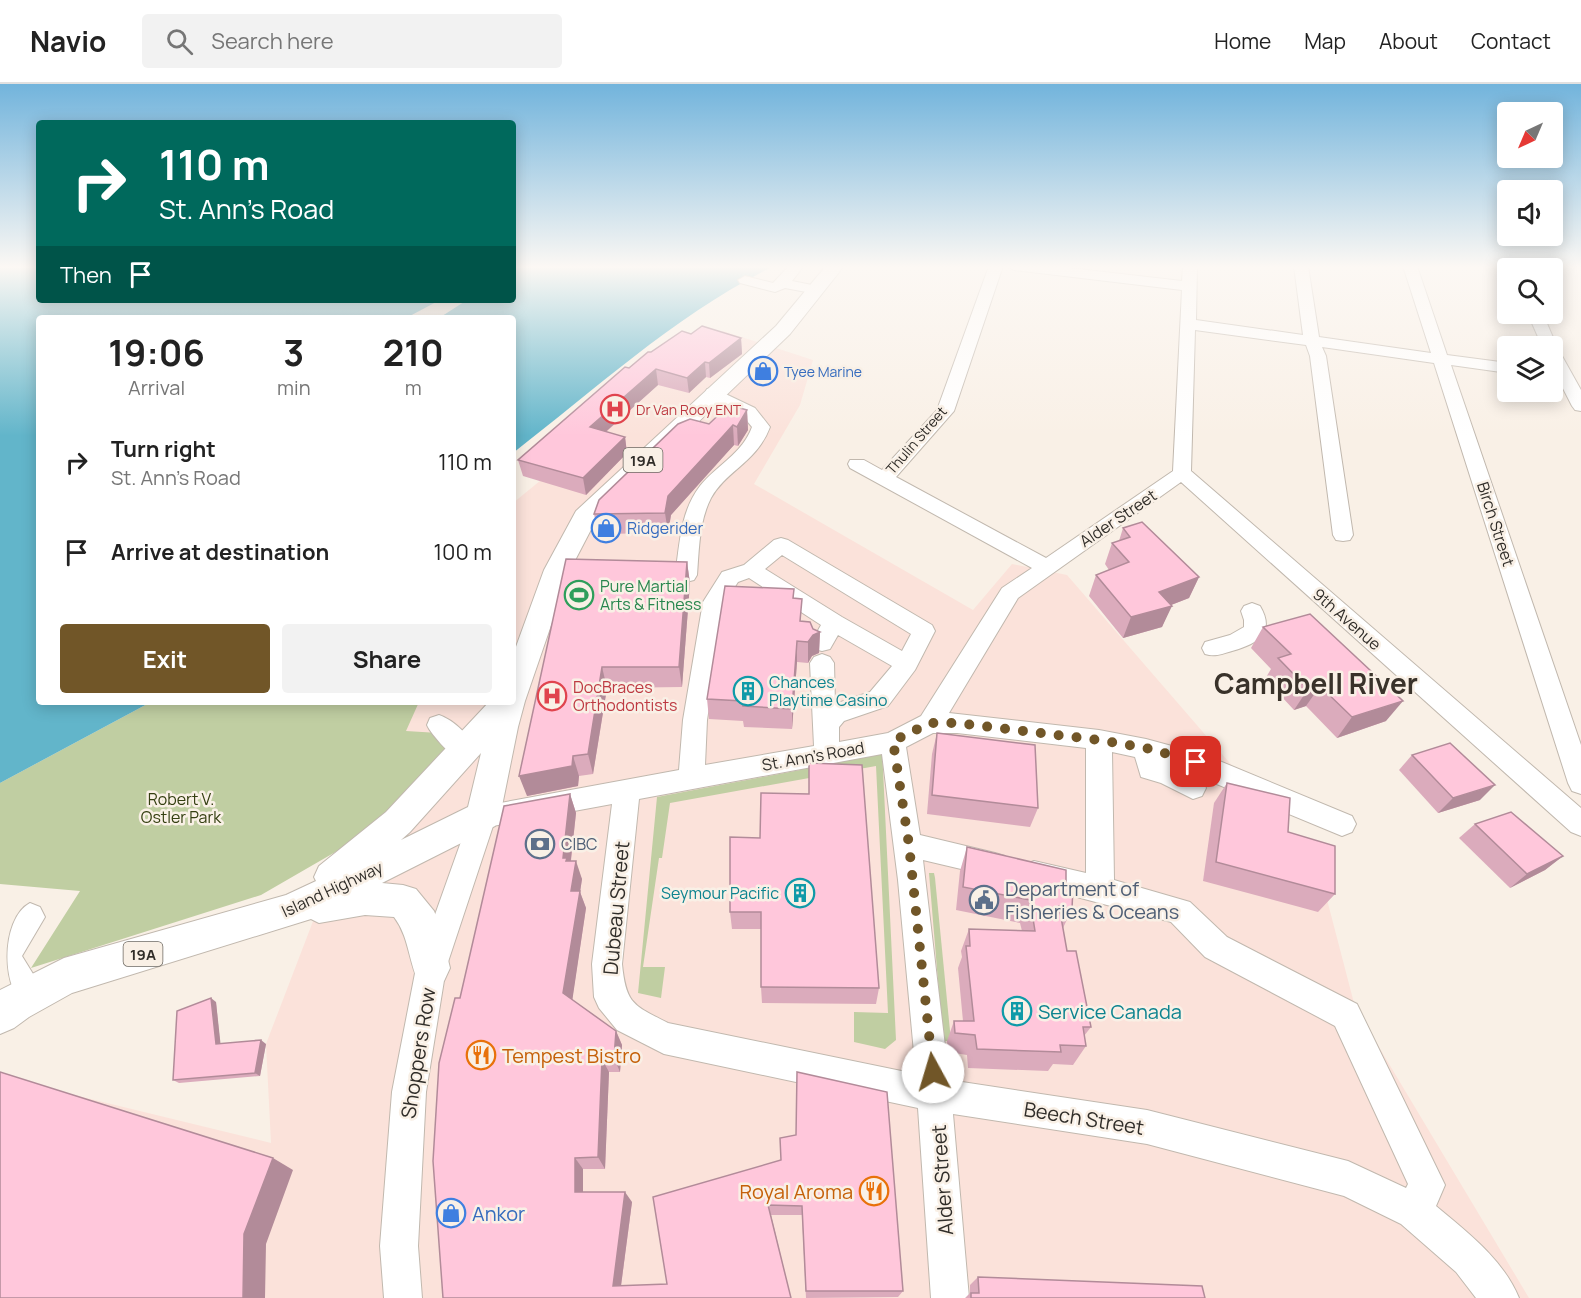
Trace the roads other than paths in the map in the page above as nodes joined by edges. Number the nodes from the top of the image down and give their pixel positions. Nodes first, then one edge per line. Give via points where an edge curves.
1 (789, 323) edge
2 (976, 323) edge
3 (1309, 323) edge
4 (1429, 323) edge
5 (1188, 324) joint
6 (1312, 341) junction
7 (1441, 359) junction
8 (1497, 367) edge
9 (1563, 376) edge
10 (1581, 378) edge
11 (1563, 382) edge
12 (713, 393) junction
13 (1581, 406) edge
14 (857, 464) dead end
15 (1182, 473) junction
16 (884, 479) junction
17 (1164, 486) junction
18 (1222, 509) junction
19 (1343, 535) dead end
20 (1047, 567) junction
21 (750, 570) junction
22 (686, 575) edge
23 (1252, 611) dead end
24 (834, 623) junction
25 (1213, 648) dead end
26 (907, 664) junction
27 (516, 687) edge
28 (506, 705) edge
29 (508, 705) edge
30 (930, 723) junction
31 (439, 725) dead end
32 (827, 726) junction
33 (1099, 740) junction
34 (893, 741) junction
35 (1146, 748) junction
36 (465, 751) junction
37 (826, 754) junction
38 (691, 778) junction
39 (1581, 783) edge
40 (1193, 788) dead end
41 (627, 791) junction
42 (483, 816) junction
43 (1342, 824) dead end
44 (1581, 824) edge
45 (909, 845) junction
46 (1100, 889) junction
47 (293, 910) junction
48 (30, 917) dead end
49 (431, 968) junction
50 (11, 1003) edge
51 (628, 1019) joint
52 (936, 1095) junction
53 (1414, 1211) junction
54 (403, 1298) edge
55 (950, 1298) edge
56 (1500, 1298) edge

1 - 12 main road, 19A
2 - 16 street, Thulin Street via 945,411
3 - 6 street
4 - 7 street, Birch Street
5 - 6 street
5 - 15 street
6 - 7 street
6 - 19 street via 1318,356
7 - 8 street
7 - 39 street, Birch Street
9 - 10 street
11 - 13 street
12 - 22 street via 749,412 761,427 756,442 706,491 694,517
12 - 27 main road, 19A via 585,516 557,570
14 - 16 street
15 - 17 street, Alder Street
15 - 18 street, 9th Avenue
16 - 20 street
17 - 18 street, 9th Avenue
17 - 20 street, Alder Street
18 - 44 street, 9th Avenue
20 - 30 street, Alder Street via 1010,593
21 - 24 street
21 - 26 street via 781,545 924,631
21 - 38 street via 730,577 714,602 694,720
23 - 25 street via 1258,621 1250,635
24 - 26 street
24 - 32 street via 822,653
26 - 32 street via 879,699 835,714
28 - 36 main road
29 - 42 main road
30 - 33 street, St. Ann's Road
30 - 34 street, St. Ann's Road
31 - 36 street
32 - 37 street
33 - 35 street, St. Ann's Road
33 - 46 street
34 - 37 street, St. Ann's Road
34 - 45 street, Alder Street
35 - 40 street via 1150,770
35 - 43 street, St. Ann's Road via 1196,762
36 - 47 main road via 398,822
37 - 38 street, St. Ann's Road
38 - 41 street, St. Ann's Road
41 - 42 street, St. Ann's Road
41 - 51 street, Dubeau Street via 607,964 610,997
42 - 47 main road, Island Highway / 19A
42 - 49 street, Shoppers Row
45 - 46 street
45 - 52 street, Alder Street
46 - 53 street via 1180,911 1216,947 1346,1016 1427,1185
47 - 49 main road via 365,899 403,901 421,923
47 - 50 main road, Island Highway / 19A via 64,977
48 - 50 street via 5,957
49 - 54 street, Shoppers Row via 409,1092 399,1246
51 - 52 street, Beech Street via 664,1038
52 - 53 street, Beech Street via 1181,1135 1348,1179
52 - 55 street, Alder Street
53 - 56 street, Beech Street via 1469,1259

